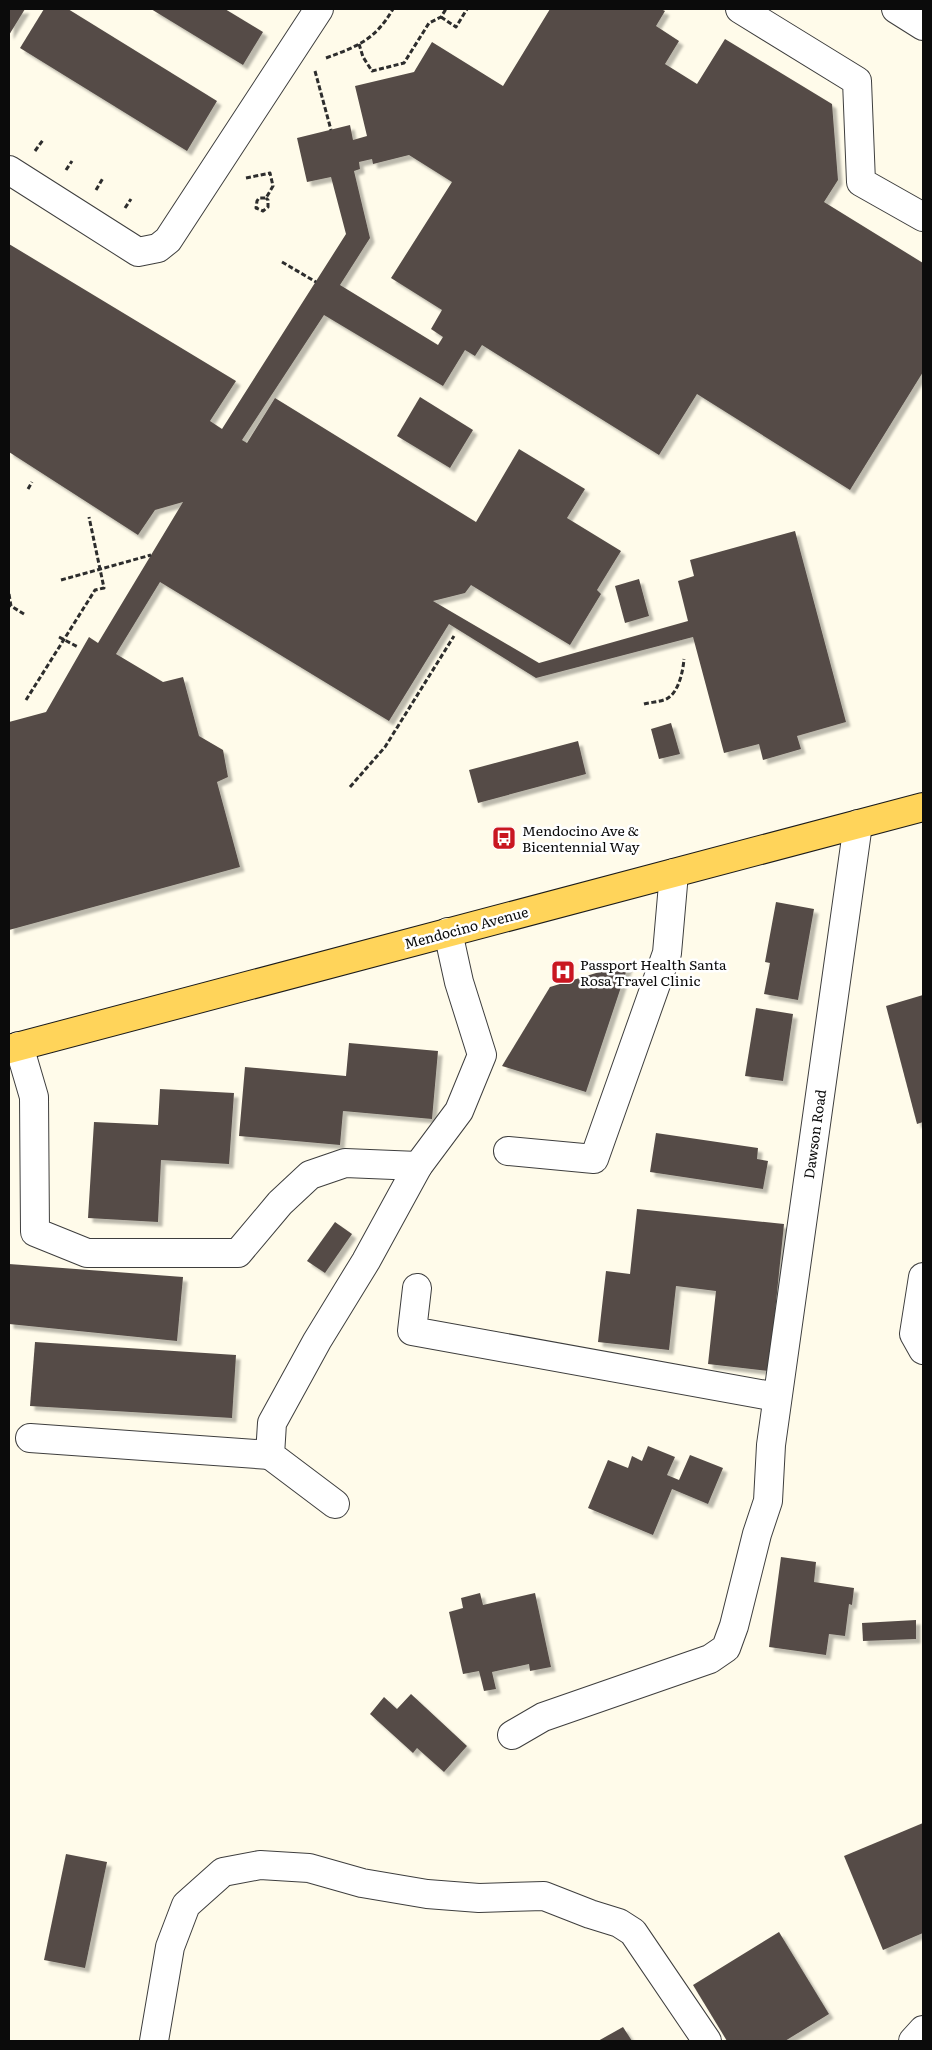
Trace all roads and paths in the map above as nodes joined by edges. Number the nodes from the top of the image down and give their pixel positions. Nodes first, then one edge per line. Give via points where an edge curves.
1 (319, 9) edge
2 (394, 9) edge
3 (446, 9) edge
4 (467, 9) edge
5 (740, 9) edge
6 (896, 9) edge
7 (441, 17) junction
8 (923, 26) edge
9 (359, 44) junction
10 (321, 60) dead end
11 (313, 63) dead end
12 (331, 130) dead end
13 (9, 170) edge
14 (103, 178) dead end
15 (242, 180) dead end
16 (92, 195) dead end
17 (266, 198) junction
18 (923, 216) edge
19 (282, 262) dead end
20 (316, 282) dead end
21 (32, 482) dead end
22 (28, 489) dead end
23 (89, 517) dead end
24 (151, 555) dead end
25 (100, 570) junction
26 (61, 580) dead end
27 (9, 594) edge
28 (24, 614) dead end
29 (59, 636) dead end
30 (454, 636) dead end
31 (64, 639) junction
32 (78, 647) dead end
33 (684, 659) dead end
34 (26, 700) dead end
35 (644, 704) dead end
36 (350, 787) dead end
37 (923, 806) edge
38 (858, 824) junction
39 (674, 873) junction
40 (448, 932) junction
41 (14, 1048) edge
42 (508, 1151) dead end
43 (418, 1166) junction
44 (923, 1276) edge
45 (417, 1288) dead end
46 (923, 1350) edge
47 (778, 1397) junction
48 (30, 1438) dead end
49 (270, 1455) junction
50 (335, 1504) dead end
51 (512, 1735) dead end
52 (923, 2030) edge
53 (154, 2041) edge
54 (707, 2041) edge
55 (912, 2041) edge

1 - 13 street via 173,232 158,248 138,252
2 - 9 path via 374,36
3 - 7 path
4 - 7 path via 456,27
5 - 18 street via 858,81 861,182
6 - 8 street
7 - 9 path via 429,23 404,63 372,71
9 - 10 path
11 - 12 path
14 - 16 path
15 - 17 path via 270,173 273,186
17 - 17 path via 268,207 263,211 256,208 259,198
19 - 20 path
21 - 22 path
23 - 25 path
24 - 25 path
25 - 26 path
25 - 31 path via 104,588 95,590
27 - 28 path via 12,606
29 - 31 path
30 - 36 path via 385,746
31 - 32 path
31 - 34 path
33 - 35 path via 677,686 668,698
37 - 38 main road, Mendocino Avenue
38 - 39 main road, Mendocino Avenue
38 - 47 street, Dawson Road
39 - 40 main road, Mendocino Avenue
39 - 42 street via 667,953 594,1159
40 - 41 main road, Mendocino Avenue
40 - 43 street via 459,982 482,1055 459,1111
41 - 43 street via 34,1097 35,1232 87,1253 238,1253 280,1203 310,1176 345,1163
43 - 49 street via 272,1423
44 - 46 street via 914,1334
45 - 47 street via 412,1331
47 - 51 street, Dawson Road via 768,1501 726,1648 710,1659 543,1717
48 - 49 street
49 - 50 street
52 - 55 street
53 - 54 street via 170,1947 186,1905 223,1872 260,1865 309,1868 362,1883 427,1894 479,1898 544,1896 619,1924 633,1932

